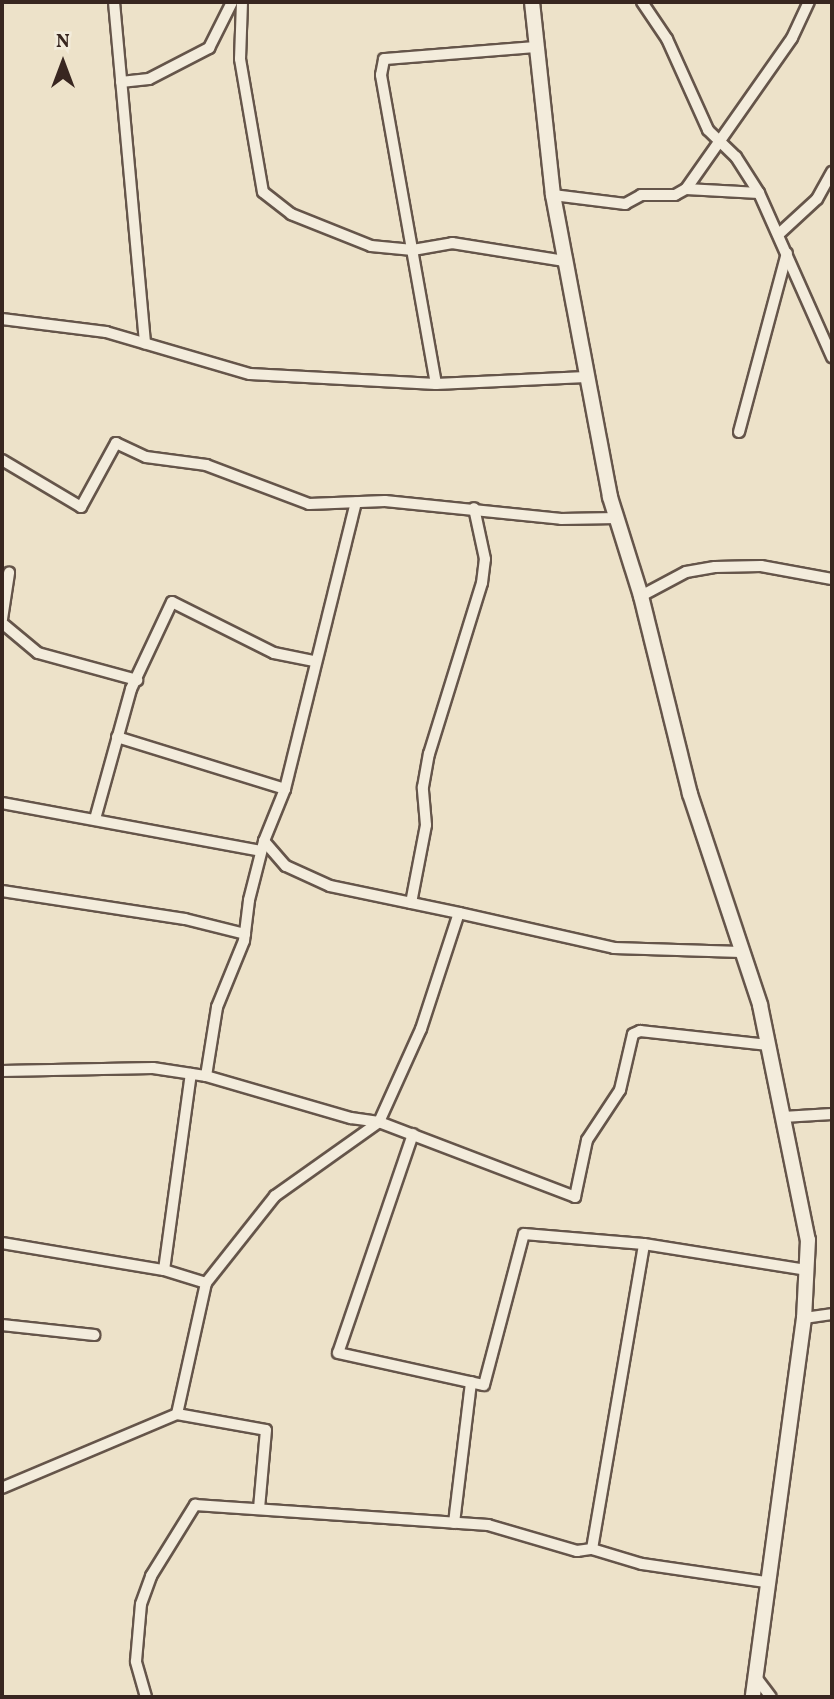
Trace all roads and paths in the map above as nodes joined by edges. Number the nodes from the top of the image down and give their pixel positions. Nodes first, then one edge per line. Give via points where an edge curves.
1 (114, 2) edge
2 (232, 2) edge
3 (242, 2) edge
4 (532, 2) edge
5 (642, 2) edge
6 (809, 2) edge
7 (537, 47) junction
8 (121, 82) junction
9 (717, 142) junction
10 (832, 172) edge
11 (686, 189) junction
12 (758, 193) junction
13 (553, 195) junction
14 (780, 233) junction
15 (413, 250) junction
16 (787, 250) junction
17 (565, 261) junction
18 (2, 319) edge
19 (145, 344) junction
20 (832, 357) edge
21 (586, 377) junction
22 (436, 384) junction
23 (739, 432) dead end
24 (2, 460) edge
25 (356, 503) junction
26 (474, 508) junction
27 (617, 518) junction
28 (9, 573) dead end
29 (832, 579) edge
30 (641, 596) junction
31 (2, 621) edge
32 (314, 661) junction
33 (137, 680) junction
34 (117, 737) junction
35 (285, 789) junction
36 (2, 803) edge
37 (96, 819) junction
38 (263, 846) junction
39 (2, 891) edge
40 (411, 903) junction
41 (458, 914) junction
42 (245, 934) junction
43 (741, 952) junction
44 (768, 1045) junction
45 (2, 1071) edge
46 (191, 1074) junction
47 (206, 1076) junction
48 (832, 1114) edge
49 (783, 1117) junction
50 (379, 1122) junction
51 (412, 1134) junction
52 (2, 1243) edge
53 (644, 1244) junction
54 (164, 1270) junction
55 (806, 1270) junction
56 (206, 1283) junction
57 (832, 1314) edge
58 (804, 1318) junction
59 (2, 1325) edge
60 (94, 1335) dead end
61 (471, 1382) junction
62 (177, 1414) junction
63 (2, 1488) edge
64 (259, 1509) junction
65 (454, 1523) junction
66 (592, 1549) junction
67 (766, 1582) junction
68 (755, 1676) junction
69 (146, 1697) edge
70 (753, 1697) edge
71 (771, 1697) edge

1 - 8 street
2 - 8 street via 209,48 149,79
3 - 15 street via 240,59 263,192 291,214 371,246
4 - 7 street
5 - 9 street via 667,39
6 - 9 street via 784,50
7 - 13 street
7 - 15 street via 384,59 381,75
8 - 19 street
9 - 11 street
9 - 12 street via 736,158
10 - 14 street via 817,199
11 - 12 street
11 - 13 street via 675,195 641,195 625,204
12 - 14 street
13 - 17 street
14 - 16 street
15 - 17 street via 452,243
15 - 22 street
16 - 20 street
16 - 23 street
17 - 21 street
18 - 19 street via 106,332
19 - 22 street via 250,374
21 - 22 street
21 - 27 street
24 - 25 street via 81,507 116,443 146,457 206,465 289,499
25 - 26 street
25 - 32 street via 339,588
26 - 27 street via 561,519
26 - 40 street via 485,559 482,583 429,754 423,787 426,825
27 - 30 street
28 - 31 street
29 - 30 street via 761,566 715,567 686,572
30 - 43 street via 690,794
31 - 33 street via 38,653
32 - 33 street via 274,653 172,602
32 - 35 street
33 - 34 street
34 - 35 street
34 - 37 street
35 - 38 street
36 - 37 street
37 - 38 street
38 - 40 street via 303,876
38 - 42 street
39 - 42 street via 185,919
40 - 41 street
41 - 43 street via 614,948
41 - 50 street via 421,1029
42 - 47 street via 218,1006
43 - 44 street via 761,1004
44 - 49 street
44 - 51 street via 634,1034 620,1090 587,1140 575,1197
45 - 46 street via 153,1068
46 - 47 street
46 - 54 street
47 - 50 street
48 - 49 street
49 - 55 street via 808,1240
50 - 51 street
50 - 56 street via 275,1196
51 - 61 street via 338,1353
52 - 54 street
53 - 55 street
53 - 61 street via 524,1234 484,1385
53 - 66 street
54 - 56 street
55 - 58 street
56 - 62 street
57 - 58 street
58 - 67 street
59 - 60 street
61 - 65 street
62 - 63 street
62 - 64 street via 266,1430
64 - 65 street
64 - 69 street via 195,1505 151,1576 141,1604 136,1661
65 - 66 street via 488,1525 577,1550
66 - 67 street via 642,1564
67 - 68 street
68 - 70 street
68 - 71 street

